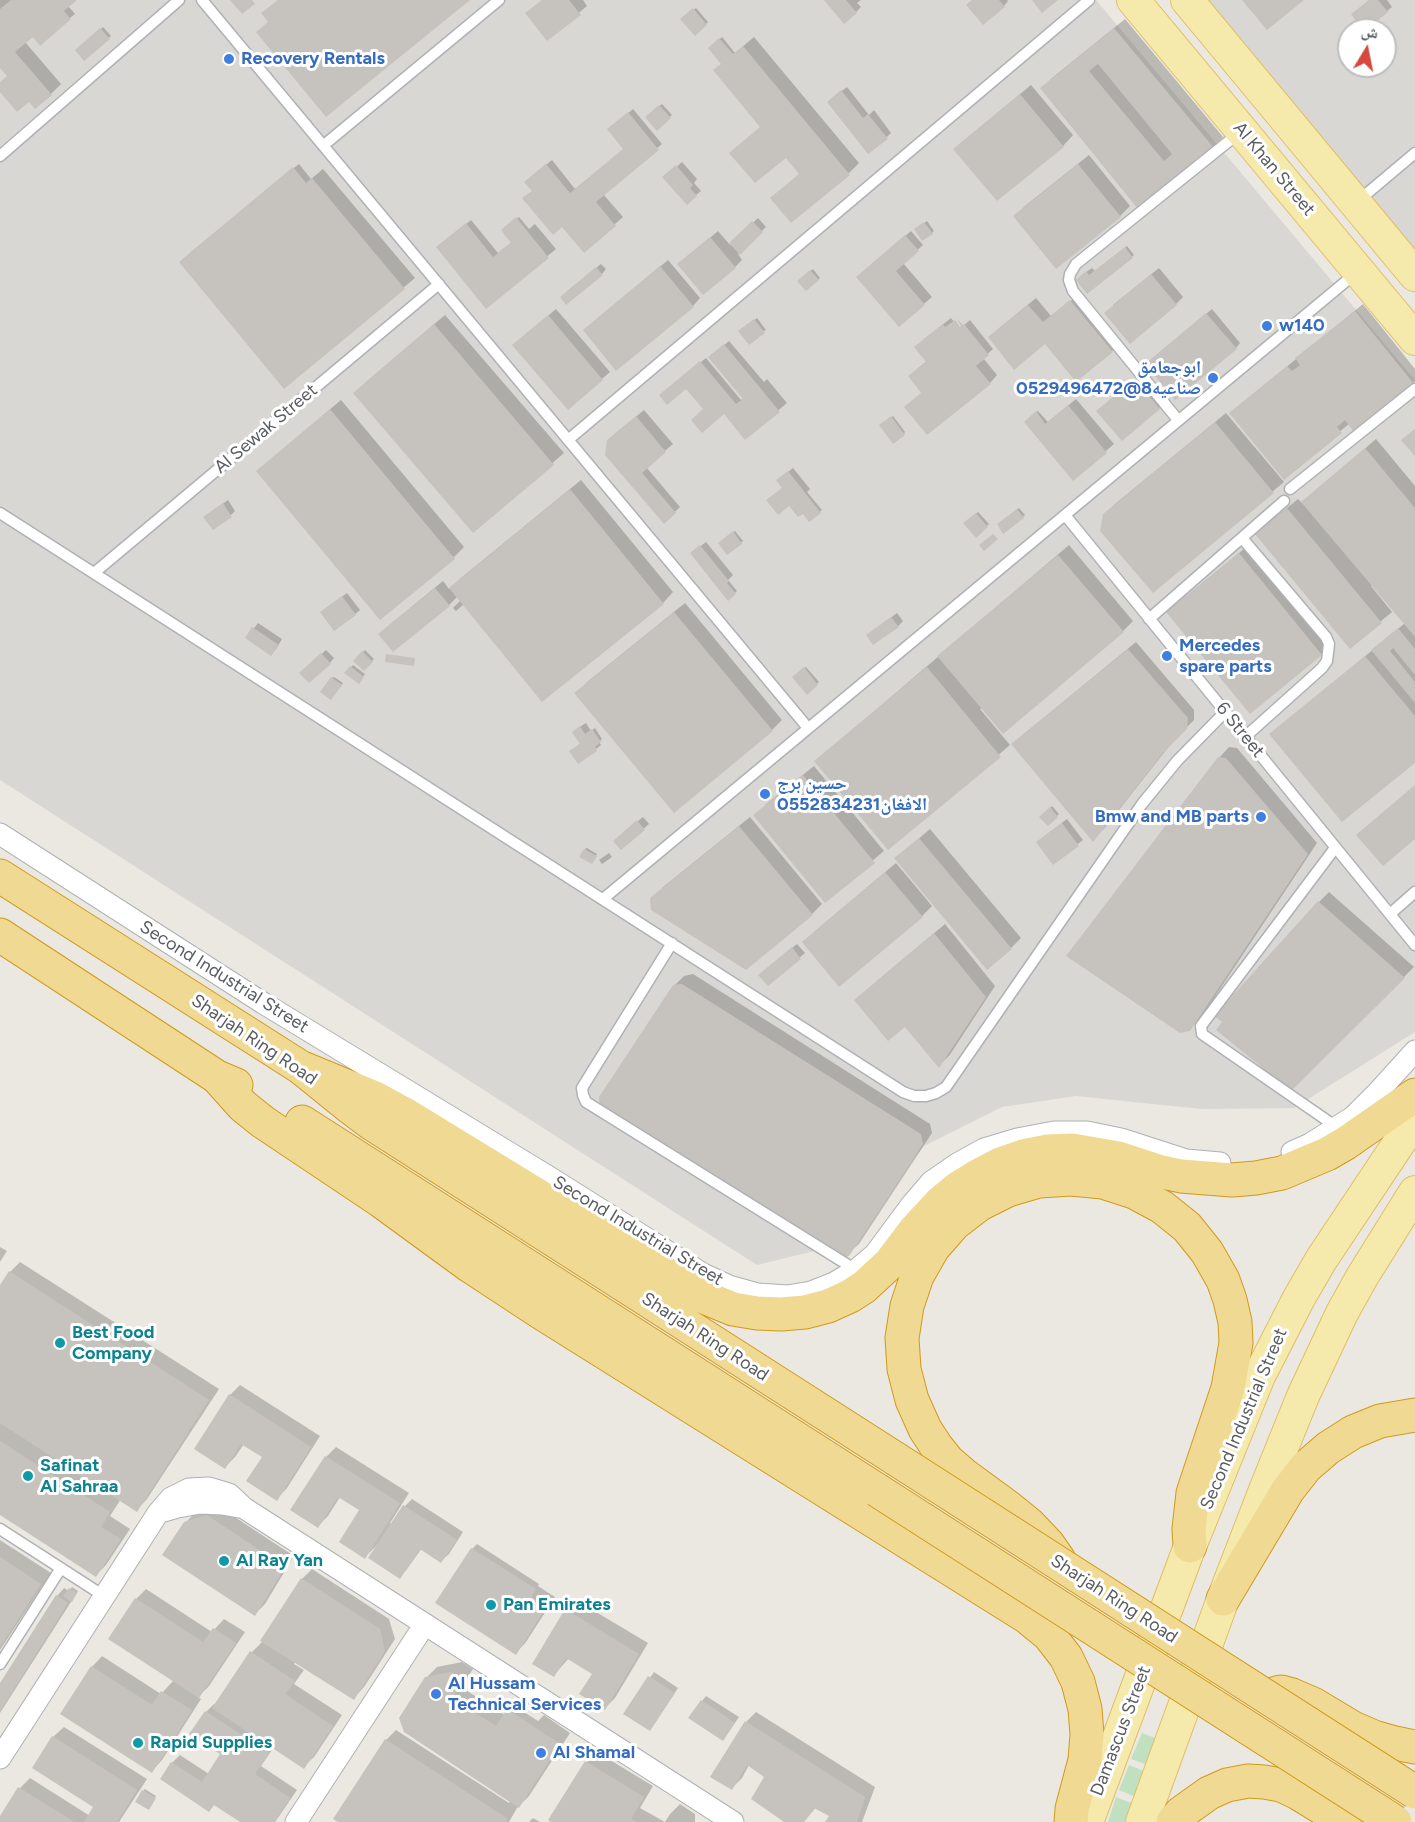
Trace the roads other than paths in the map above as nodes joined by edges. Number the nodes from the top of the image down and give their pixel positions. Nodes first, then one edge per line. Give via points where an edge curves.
1 (179, 0) edge
2 (202, 0) edge
3 (499, 0) edge
4 (1089, 0) edge
5 (1133, 0) edge
6 (1187, 0) edge
7 (1242, 131) junction
8 (324, 145) junction
9 (1415, 153) edge
10 (0, 156) edge
11 (1355, 203) junction
12 (1359, 271) junction
13 (1415, 274) edge
14 (439, 284) junction
15 (1415, 339) edge
16 (1415, 389) edge
17 (1179, 420) junction
18 (568, 440) junction
19 (1290, 489) dead end
20 (1284, 501) dead end
21 (0, 513) edge
22 (1065, 515) junction
23 (1242, 538) junction
24 (94, 573) junction
25 (1149, 620) junction
26 (1225, 712) junction
27 (808, 728) junction
28 (1245, 737) junction
29 (0, 834) edge
30 (1335, 848) junction
31 (0, 876) edge
32 (1415, 892) edge
33 (603, 899) junction
34 (1390, 914) junction
35 (0, 935) edge
36 (672, 943) junction
37 (1415, 945) edge
38 (1415, 1051) edge
39 (300, 1067) junction
40 (217, 1077) junction
41 (1415, 1095) edge
42 (1415, 1119) edge
43 (1338, 1128) junction
44 (1415, 1192) edge
45 (856, 1270) junction
46 (1415, 1415) edge
47 (0, 1529) edge
48 (1190, 1546) junction
49 (1063, 1566) junction
50 (61, 1568) junction
51 (104, 1596) junction
52 (1223, 1599) junction
53 (425, 1624) junction
54 (1156, 1641) joint
55 (0, 1664) edge
56 (1266, 1696) junction
57 (1415, 1747) edge
58 (0, 1758) edge
59 (1415, 1792) edge
60 (729, 1821) edge
61 (296, 1822) edge
62 (1071, 1822) edge
63 (1087, 1822) edge
64 (1142, 1822) edge
65 (1173, 1822) edge
66 (1345, 1822) edge
67 (1395, 1822) edge

1 - 10 lane
2 - 8 lane
3 - 8 lane
4 - 18 lane
5 - 7 main road, Al Khan Street
6 - 11 main road
7 - 12 main road, Al Khan Street
7 - 17 lane via 1076,264 1070,274 1073,291
8 - 14 lane
9 - 11 lane
11 - 13 main road
12 - 15 main road, Al Khan Street
12 - 17 lane
14 - 18 lane
14 - 24 lane, Al Sewak Street
16 - 19 lane
17 - 22 lane
18 - 27 lane
20 - 23 lane
21 - 24 lane
22 - 25 lane, 6 Street
22 - 27 lane
23 - 25 lane
23 - 28 lane via 1329,644 1322,669
24 - 33 lane
25 - 26 lane, 6 Street
26 - 28 lane, 6 Street
26 - 36 lane via 1153,789 953,1078 936,1093 914,1096 903,1092
27 - 33 lane
28 - 30 lane, 6 Street
29 - 45 street, Second Industrial Street via 262,1003 703,1274 758,1294 787,1296 811,1292
30 - 34 lane, 6 Street
30 - 43 lane via 1201,1026 1202,1034
31 - 39 highway, Sharjah Ring Road
32 - 34 lane
33 - 36 lane
34 - 37 lane, 6 Street
35 - 40 highway, Sharjah Ring Road
36 - 45 lane via 582,1088 586,1102
38 - 43 street, Second Industrial Street via 1363,1108
39 - 41 highway via 400,1112 704,1297 733,1309 781,1314 828,1306 864,1287 958,1188 1023,1156 1072,1150 1181,1176 1256,1178 1282,1173 1327,1154
39 - 49 highway, Sharjah Ring Road, bridge via 371,1123
40 - 62 highway via 263,1122 487,1277 1027,1617 1049,1635 1066,1657 1085,1709 1084,1760
40 - 67 highway, Sharjah Ring Road, bridge via 279,1107
42 - 48 main road, Second Industrial Street via 1321,1260 1278,1339 1259,1376
43 - 45 street, Second Industrial Street via 1285,1155 1235,1164 1186,1160 1087,1132 1054,1132 1017,1139 984,1149 931,1182 875,1254
44 - 52 main road via 1362,1277 1320,1358
46 - 52 highway via 1380,1421 1353,1432 1306,1467
47 - 50 lane
48 - 49 highway via 1193,1493 1228,1388 1236,1343 1223,1280 1187,1227 1162,1207 1103,1182 1039,1181 980,1204 954,1224 933,1248 917,1276 902,1338 904,1370 912,1400 936,1446 948,1461 1029,1524
48 - 54 main road, Second Industrial Street
49 - 56 highway, Sharjah Ring Road, bridge
50 - 51 lane
50 - 55 lane
51 - 53 street via 158,1513 200,1503 222,1504 244,1508
51 - 58 street
52 - 64 main road
53 - 60 street
53 - 61 street
54 - 63 main road, Damascus Street
56 - 57 highway via 1281,1692 1292,1695 1374,1737
56 - 59 highway, Sharjah Ring Road, bridge
65 - 66 highway via 1209,1793 1248,1781 1281,1785

